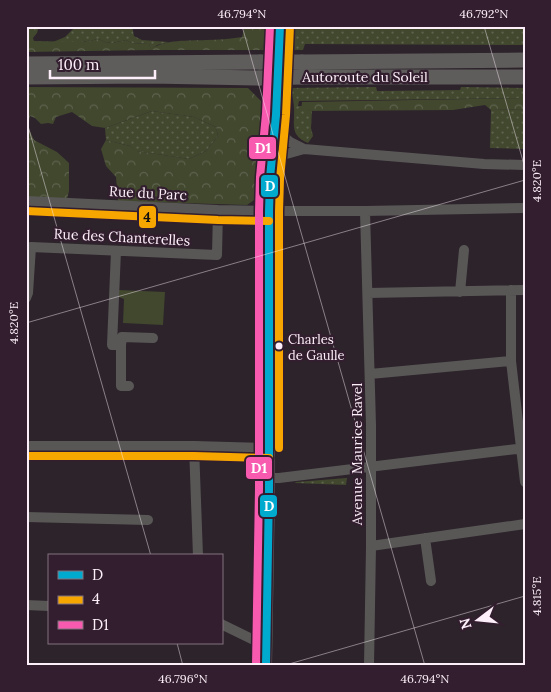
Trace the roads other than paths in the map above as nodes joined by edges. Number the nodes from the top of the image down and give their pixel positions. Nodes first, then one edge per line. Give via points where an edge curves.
1 (280, 26) edge
2 (525, 60) edge
3 (26, 64) edge
4 (302, 69) junction
5 (26, 77) edge
6 (525, 77) edge
7 (274, 130) junction
8 (290, 142) junction
9 (304, 149) junction
10 (288, 154) junction
11 (272, 158) junction
12 (525, 165) edge
13 (26, 201) edge
14 (525, 208) edge
15 (218, 210) junction
16 (284, 210) dead end
17 (269, 211) junction
18 (365, 211) junction
19 (464, 250) dead end
20 (116, 251) junction
21 (510, 290) junction
22 (525, 290) edge
23 (460, 292) junction
24 (368, 293) junction
25 (26, 298) edge
26 (152, 338) dead end
27 (122, 345) junction
28 (510, 361) junction
29 (370, 374) junction
30 (129, 386) dead end
31 (26, 446) edge
32 (194, 446) junction
33 (268, 448) junction
34 (523, 448) edge
35 (370, 467) junction
36 (269, 478) junction
37 (525, 482) edge
38 (26, 517) edge
39 (148, 520) dead end
40 (525, 524) edge
41 (425, 538) junction
42 (371, 546) junction
43 (198, 554) edge
44 (431, 581) dead end
45 (26, 604) edge
46 (48, 606) edge
47 (222, 624) edge
48 (266, 642) junction
49 (266, 666) edge
50 (369, 666) edge

1 - 7 main road
2 - 4 highway, Autoroute du Soleil
3 - 4 highway, Autoroute du Soleil, bridge via 260,62
4 - 5 highway, Autoroute du Soleil, bridge via 259,78
4 - 6 highway, Autoroute du Soleil
7 - 8 street
7 - 11 main road
8 - 9 street
8 - 10 street
9 - 10 street
9 - 12 street
10 - 11 street
11 - 17 main road
13 - 15 street, Rue du Parc
14 - 18 street
15 - 17 street, Rue du Parc
15 - 20 street, Rue des Chanterelles via 217,255
16 - 18 street
17 - 33 main road
18 - 24 street, Avenue Maurice Ravel
19 - 23 street
20 - 25 street, Rue des Chanterelles via 31,247
20 - 27 street via 112,345
21 - 22 street
21 - 23 street
21 - 28 street
23 - 24 street
24 - 29 street, Avenue Maurice Ravel
26 - 27 street via 122,337
27 - 30 street via 121,386
28 - 29 street
28 - 34 street
29 - 35 street, Avenue Maurice Ravel
31 - 32 street
32 - 33 street
32 - 43 street
33 - 36 main road
34 - 35 street
34 - 37 street
35 - 36 street
35 - 42 street, Avenue Maurice Ravel
36 - 48 main road
38 - 39 street
40 - 41 street
41 - 42 street
41 - 44 street
42 - 50 street, Avenue Maurice Ravel
45 - 46 street
47 - 48 street via 258,642
48 - 49 main road

